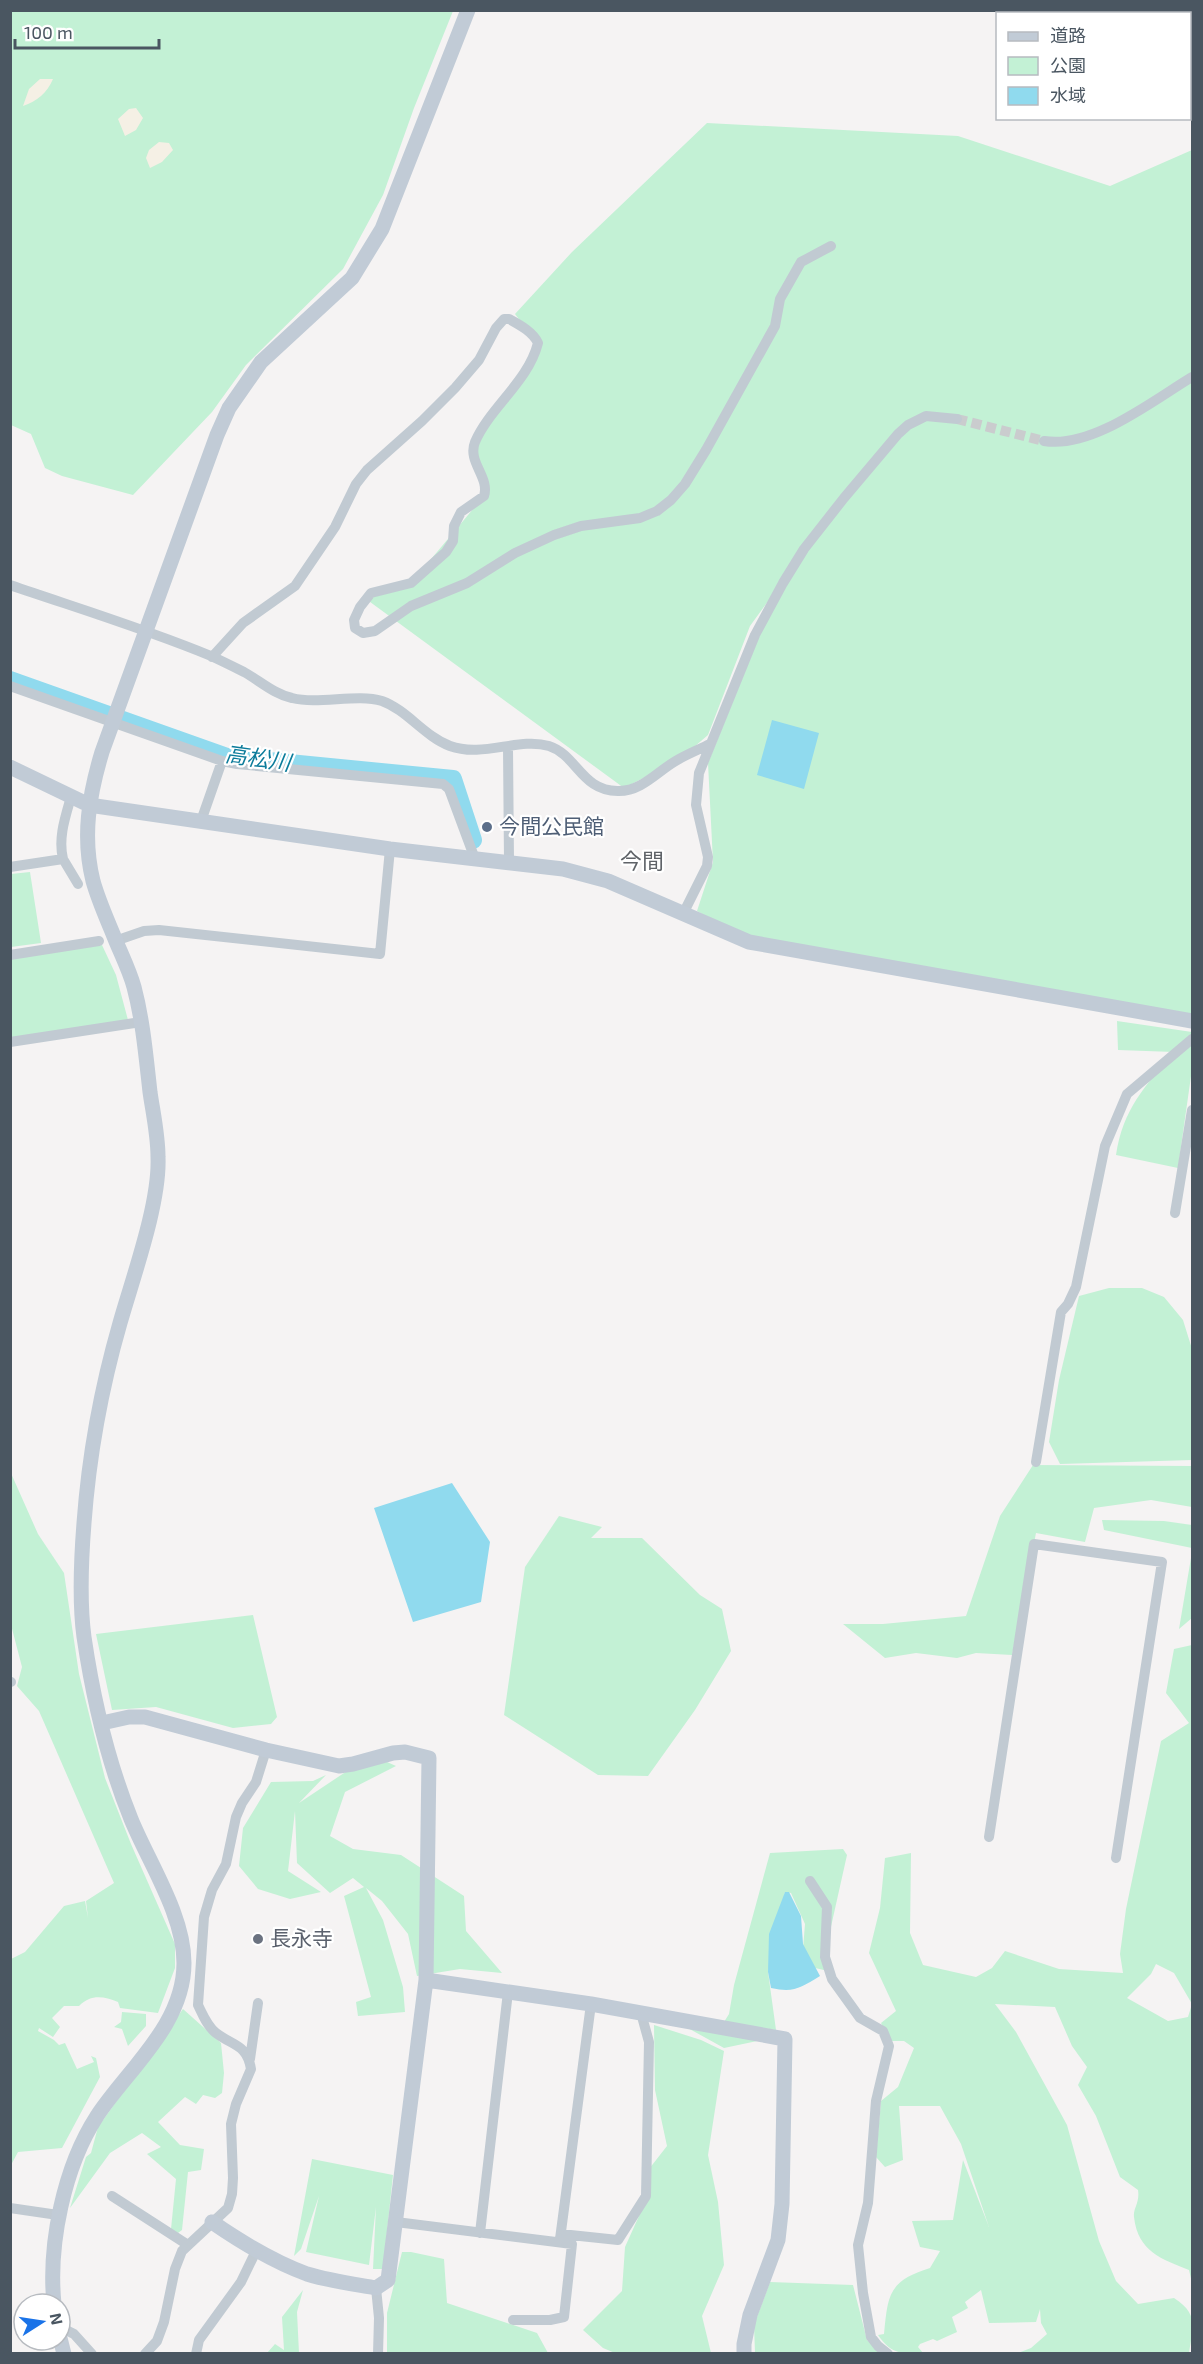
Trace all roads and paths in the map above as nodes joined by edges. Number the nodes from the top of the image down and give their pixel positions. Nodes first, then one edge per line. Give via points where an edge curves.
1 (468, 10) edge
2 (831, 246) dead end
3 (1192, 377) edge
4 (957, 418) tunnel mouth
5 (1044, 441) tunnel mouth
6 (10, 585) edge
7 (146, 632) junction
8 (212, 657) junction
9 (10, 686) edge
10 (115, 718) junction
11 (710, 744) junction
12 (508, 748) junction
13 (222, 761) junction
14 (10, 767) edge
15 (71, 797) junction
16 (89, 805) junction
17 (201, 821) junction
18 (390, 849) junction
19 (63, 859) junction
20 (475, 859) junction
21 (509, 861) junction
22 (10, 867) edge
23 (78, 884) dead end
24 (683, 914) junction
25 (99, 941) dead end
26 (115, 941) junction
27 (10, 955) edge
28 (1192, 1021) edge
29 (141, 1022) junction
30 (1192, 1039) edge
31 (10, 1042) edge
32 (1192, 1110) edge
33 (1175, 1213) dead end
34 (1036, 1462) dead end
35 (102, 1723) junction
36 (266, 1750) junction
37 (989, 1836) dead end
38 (1116, 1858) dead end
39 (810, 1881) dead end
40 (426, 1980) junction
41 (508, 1992) junction
42 (258, 2003) dead end
43 (591, 2004) junction
44 (641, 2013) junction
45 (249, 2060) junction
46 (112, 2196) dead end
47 (10, 2208) edge
48 (58, 2215) junction
49 (212, 2222) junction
50 (396, 2222) junction
51 (480, 2233) junction
52 (560, 2238) junction
53 (188, 2245) junction
54 (257, 2250) junction
55 (376, 2288) junction
56 (53, 2292) edge
57 (513, 2320) dead end
58 (72, 2333) edge
59 (92, 2354) edge
60 (146, 2354) edge
61 (196, 2354) edge
62 (378, 2354) edge
63 (744, 2354) edge
64 (888, 2354) edge

1 - 7 street via 381,229 365,258 352,278 261,362 229,408
2 - 8 street via 801,262 780,299 776,326 706,450 685,484 657,511 554,535 467,583 411,606 375,631 363,633 355,628 354,620 371,593 411,583 446,552 461,512 484,496 487,488 473,457 474,444 529,368 538,343 525,329 504,319 479,360 455,388 356,484 335,527 295,586 243,623
3 - 5 street via 1095,435 1069,443
4 - 11 street via 926,416 908,425 804,549 755,635
6 - 7 street
7 - 8 street
7 - 10 street
8 - 12 street via 293,699 380,701 450,746 481,751
9 - 10 street
10 - 13 street
10 - 16 street
11 - 12 street via 675,761 639,787 616,791 603,790 589,782 548,746
11 - 24 street via 699,773 696,805 708,857
12 - 21 street
13 - 17 street
13 - 20 street via 443,784 449,789
14 - 15 street
15 - 16 street
15 - 19 street via 62,831
16 - 17 street
16 - 26 street via 88,849 94,884
17 - 18 street
18 - 20 street
18 - 26 street via 380,954 159,930
19 - 22 street
19 - 23 street
20 - 21 street
21 - 24 street via 608,881
24 - 28 street via 749,942
25 - 27 street
26 - 29 street via 135,989
29 - 31 street
29 - 35 street via 159,1159 152,1206 98,1408 82,1552 84,1635
30 - 34 street via 1127,1094 1105,1146 1076,1287 1061,1312
32 - 33 street
35 - 36 street via 145,1717
35 - 48 street via 130,1815 181,1935 182,1986 155,2040 94,2120
36 - 40 street via 339,1766 393,1753 429,1758
36 - 45 street via 256,1782 242,1803 226,1864 204,1917 198,2005 215,2032 244,2050
37 - 38 street via 1034,1544 1162,1562
39 - 64 street via 827,1907 825,1957 832,1980 860,2018 883,2031 889,2046 876,2101 868,2203 858,2245 871,2337
40 - 41 street
40 - 50 street
41 - 43 street
41 - 51 street
42 - 45 street
43 - 44 street
43 - 52 street
44 - 52 street via 649,2042 646,2196 618,2240
44 - 63 street via 785,2039 778,2240 750,2315
45 - 49 street via 251,2069 231,2124 232,2194 228,2208
46 - 53 street
47 - 48 street
48 - 56 street
49 - 53 street
49 - 54 street
50 - 51 street
50 - 55 street via 388,2280
51 - 52 street
52 - 57 street via 572,2244 564,2316
53 - 60 street via 175,2269 157,2341
54 - 55 street via 306,2273
54 - 61 street via 242,2282 200,2340
55 - 62 street
58 - 59 street

